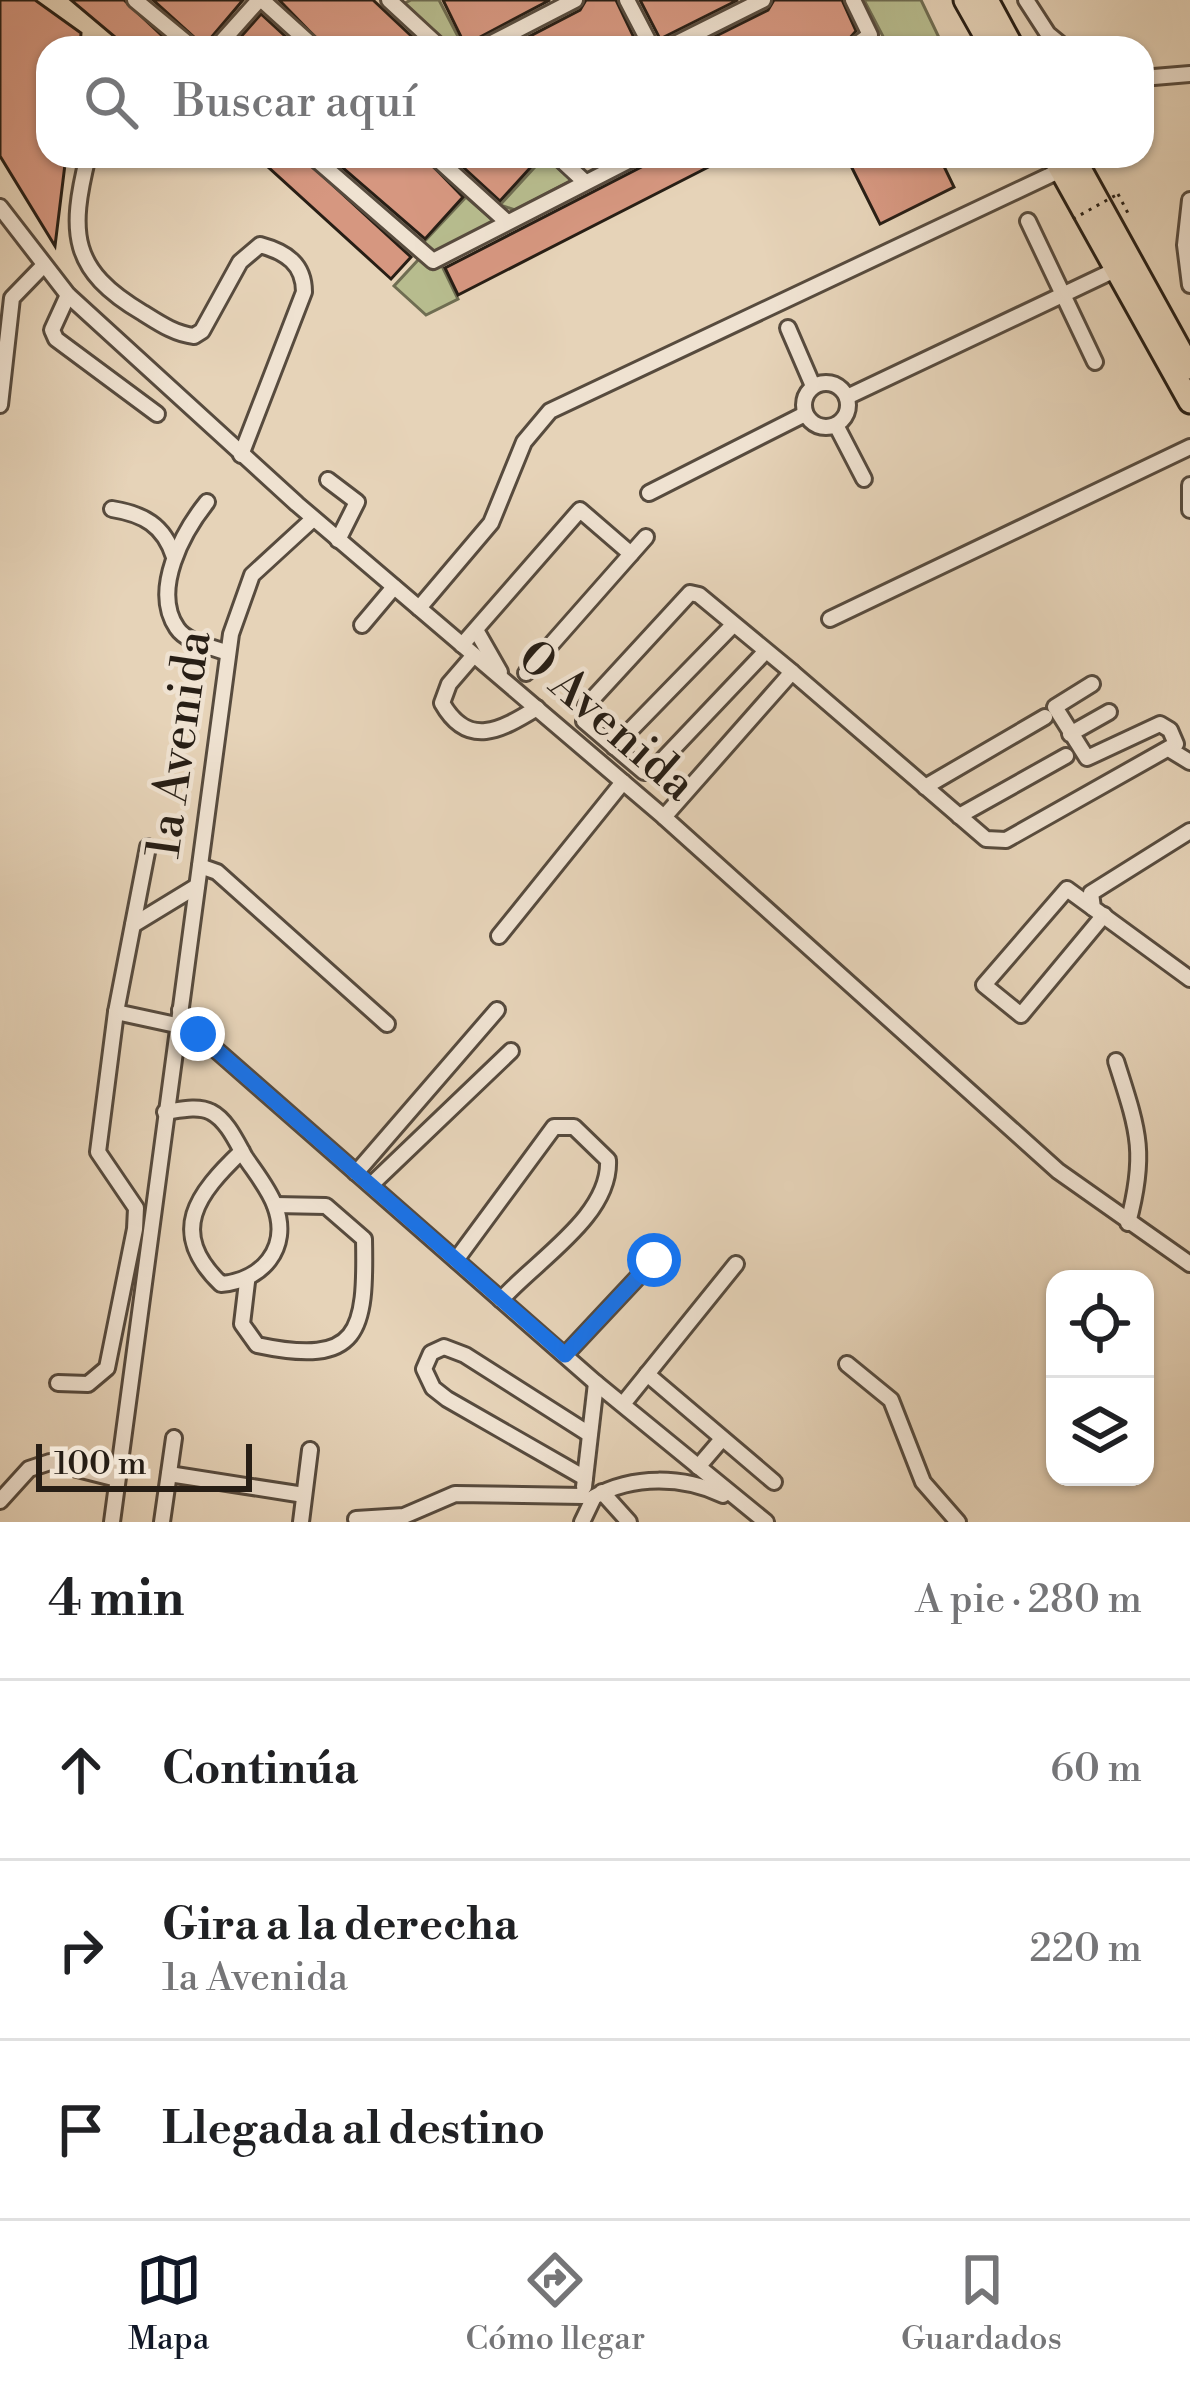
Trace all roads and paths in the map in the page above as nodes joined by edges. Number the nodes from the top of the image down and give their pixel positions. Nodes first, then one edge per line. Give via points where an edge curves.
1 (135, 0) edge
2 (260, 0) edge
3 (575, 0) edge
4 (627, 0) edge
5 (763, 0) edge
6 (853, 0) edge
7 (965, 0) edge
8 (987, 0) edge
9 (1026, 0) edge
10 (392, 1) edge
11 (178, 36) edge
12 (226, 36) edge
13 (301, 36) edge
14 (428, 36) edge
15 (505, 36) edge
16 (646, 36) edge
17 (691, 36) edge
18 (867, 36) edge
19 (985, 36) edge
20 (1006, 36) edge
21 (1050, 36) edge
22 (1190, 74) edge
23 (1154, 78) edge
24 (86, 168) edge
25 (326, 168) edge
26 (447, 168) edge
27 (570, 168) edge
28 (614, 168) edge
29 (1048, 168) edge
30 (1066, 168) edge
31 (1066, 168) edge
32 (585, 182) junction
33 (1190, 200) edge
34 (0, 207) edge
35 (1131, 216) dead end
36 (1073, 219) dead end
37 (1028, 220) dead end
38 (508, 222) junction
39 (43, 266) junction
40 (1117, 269) junction
41 (1190, 285) edge
42 (1064, 294) junction
43 (68, 295) junction
44 (788, 328) dead end
45 (1095, 362) dead end
46 (1190, 368) edge
47 (813, 386) junction
48 (847, 397) junction
49 (1190, 402) edge
50 (0, 404) edge
51 (157, 414) dead end
52 (805, 414) junction
53 (836, 425) junction
54 (1190, 447) edge
55 (241, 455) junction
56 (864, 478) dead end
57 (328, 480) dead end
58 (1190, 485) edge
59 (649, 494) dead end
60 (207, 502) dead end
61 (112, 509) dead end
62 (1190, 510) edge
63 (314, 519) junction
64 (646, 537) dead end
65 (338, 540) junction
66 (631, 554) junction
67 (174, 556) junction
68 (394, 587) junction
69 (419, 608) junction
70 (830, 619) dead end
71 (362, 625) dead end
72 (733, 625) junction
73 (476, 630) junction
74 (468, 650) junction
75 (766, 652) junction
76 (228, 653) junction
77 (792, 672) junction
78 (526, 673) dead end
79 (506, 681) junction
80 (1092, 684) dead end
81 (537, 708) junction
82 (1109, 712) dead end
83 (1045, 717) dead end
84 (1070, 734) junction
85 (614, 747) junction
86 (1172, 751) junction
87 (1066, 756) dead end
88 (1190, 763) edge
89 (623, 782) junction
90 (926, 787) junction
91 (959, 816) junction
92 (664, 817) junction
93 (1190, 831) edge
94 (148, 847) dead end
95 (200, 866) junction
96 (197, 886) junction
97 (1099, 912) junction
98 (133, 925) junction
99 (499, 936) dead end
100 (1190, 979) edge
101 (497, 1010) dead end
102 (116, 1012) junction
103 (178, 1017) junction
104 (387, 1024) dead end
105 (511, 1051) dead end
106 (1116, 1061) dead end
107 (165, 1112) junction
108 (242, 1151) junction
109 (356, 1173) junction
110 (370, 1185) junction
111 (275, 1205) junction
112 (1128, 1223) junction
113 (456, 1260) junction
114 (654, 1260) dead end
115 (736, 1264) dead end
116 (1190, 1264) edge
117 (247, 1282) junction
118 (502, 1300) junction
119 (565, 1355) junction
120 (847, 1364) dead end
121 (647, 1374) junction
122 (58, 1383) dead end
123 (596, 1383) junction
124 (622, 1404) junction
125 (589, 1434) junction
126 (174, 1438) dead end
127 (722, 1438) junction
128 (310, 1450) dead end
129 (698, 1467) junction
130 (169, 1474) junction
131 (585, 1478) junction
132 (118, 1479) junction
133 (774, 1482) dead end
134 (602, 1492) junction
135 (304, 1495) junction
136 (583, 1496) junction
137 (0, 1501) edge
138 (744, 1505) junction
139 (356, 1519) dead end
140 (112, 1522) edge
141 (163, 1522) edge
142 (301, 1522) edge
143 (582, 1522) edge
144 (628, 1522) edge
145 (766, 1522) edge
146 (958, 1522) edge

1 - 11 street
2 - 12 street
2 - 13 street
3 - 15 street
4 - 16 street
5 - 17 street
6 - 18 street
7 - 19 highway
8 - 20 highway
9 - 21 street
10 - 14 street
22 - 23 street
24 - 55 street via 75,227 86,265 122,301 169,329 202,331 240,262 260,245 304,274
25 - 38 street via 433,261
26 - 38 street
27 - 32 street
28 - 32 street
29 - 69 street via 550,411 524,442 490,523
30 - 40 highway
31 - 46 highway
32 - 38 street
33 - 41 street
34 - 39 street, 0 Avenida
35 - 36 path, bridge via 1118,194
37 - 42 street
39 - 43 street, 0 Avenida
39 - 50 street via 12,298
40 - 42 street
40 - 49 highway
42 - 45 street
42 - 48 street
43 - 51 street via 52,330 56,339
43 - 55 street, 0 Avenida
44 - 47 street
47 - 48 street via 832,383
47 - 52 street
48 - 53 street
52 - 53 street via 822,428
52 - 59 street
53 - 56 street
54 - 70 street
55 - 63 street, 0 Avenida
57 - 65 street via 357,502
58 - 62 street
60 - 67 street
61 - 67 street via 145,517
63 - 65 street, 0 Avenida
63 - 76 street, 1a Avenida via 244,585
64 - 66 street
65 - 68 street, 0 Avenida
66 - 73 street via 580,510
66 - 78 street
67 - 76 street via 170,613 178,631
68 - 69 street, 0 Avenida
68 - 71 street
69 - 74 street, 0 Avenida
72 - 75 street
72 - 85 street
72 - 85 street via 690,593 586,706 584,722
73 - 74 street
73 - 79 street
74 - 79 street, 0 Avenida
74 - 81 street via 442,703 464,728 493,733
75 - 77 street
75 - 85 street via 652,772
76 - 95 street, 1a Avenida
77 - 90 street
77 - 92 street
79 - 81 street, 0 Avenida
80 - 84 street via 1054,707
81 - 89 street, 0 Avenida
82 - 84 street
83 - 90 street
84 - 86 street via 1087,758 1160,724 1175,739
86 - 88 street
86 - 91 street via 1006,840 986,839
87 - 91 street
89 - 92 street, 0 Avenida
89 - 99 street
90 - 91 street
92 - 112 street, 0 Avenida via 1058,1171
93 - 97 street via 1091,893
94 - 98 street
95 - 96 street, 1a Avenida
95 - 104 street via 218,872
96 - 98 street
96 - 103 street, 1a Avenida
97 - 97 street via 1067,889 984,985 1021,1015
97 - 100 street
98 - 102 street
101 - 109 street
102 - 103 street
102 - 122 street via 98,1152 136,1208 136,1229 107,1368 88,1384
103 - 107 street, 1a Avenida
103 - 109 street
105 - 110 street
106 - 112 street via 1142,1170
107 - 108 street via 214,1112
107 - 132 street, 1a Avenida
108 - 111 street
108 - 117 street via 201,1190 191,1229 198,1262 221,1284
109 - 110 street
110 - 113 street
111 - 117 street via 274,1252
111 - 117 street via 326,1206 364,1239 359,1323 321,1354 257,1345 242,1324
112 - 116 street, 0 Avenida
113 - 118 street
113 - 118 street via 554,1127 574,1127 608,1160 609,1178 578,1223
114 - 119 street
115 - 121 street
118 - 119 street
119 - 123 street
120 - 146 street via 891,1400 923,1482
121 - 124 street
121 - 127 street
123 - 124 street
123 - 125 street
124 - 129 street
125 - 131 street
125 - 131 street via 465,1355 443,1347 431,1353 424,1370 433,1388
126 - 130 street
127 - 129 street
127 - 133 street
128 - 135 street
129 - 138 street
130 - 135 street
130 - 141 street
131 - 136 street
132 - 137 street via 50,1462 29,1469
132 - 140 street, 1a Avenida
134 - 138 street via 672,1480
134 - 143 street
134 - 144 street
135 - 142 street
136 - 139 street via 455,1495 404,1516
136 - 143 street
138 - 145 street

